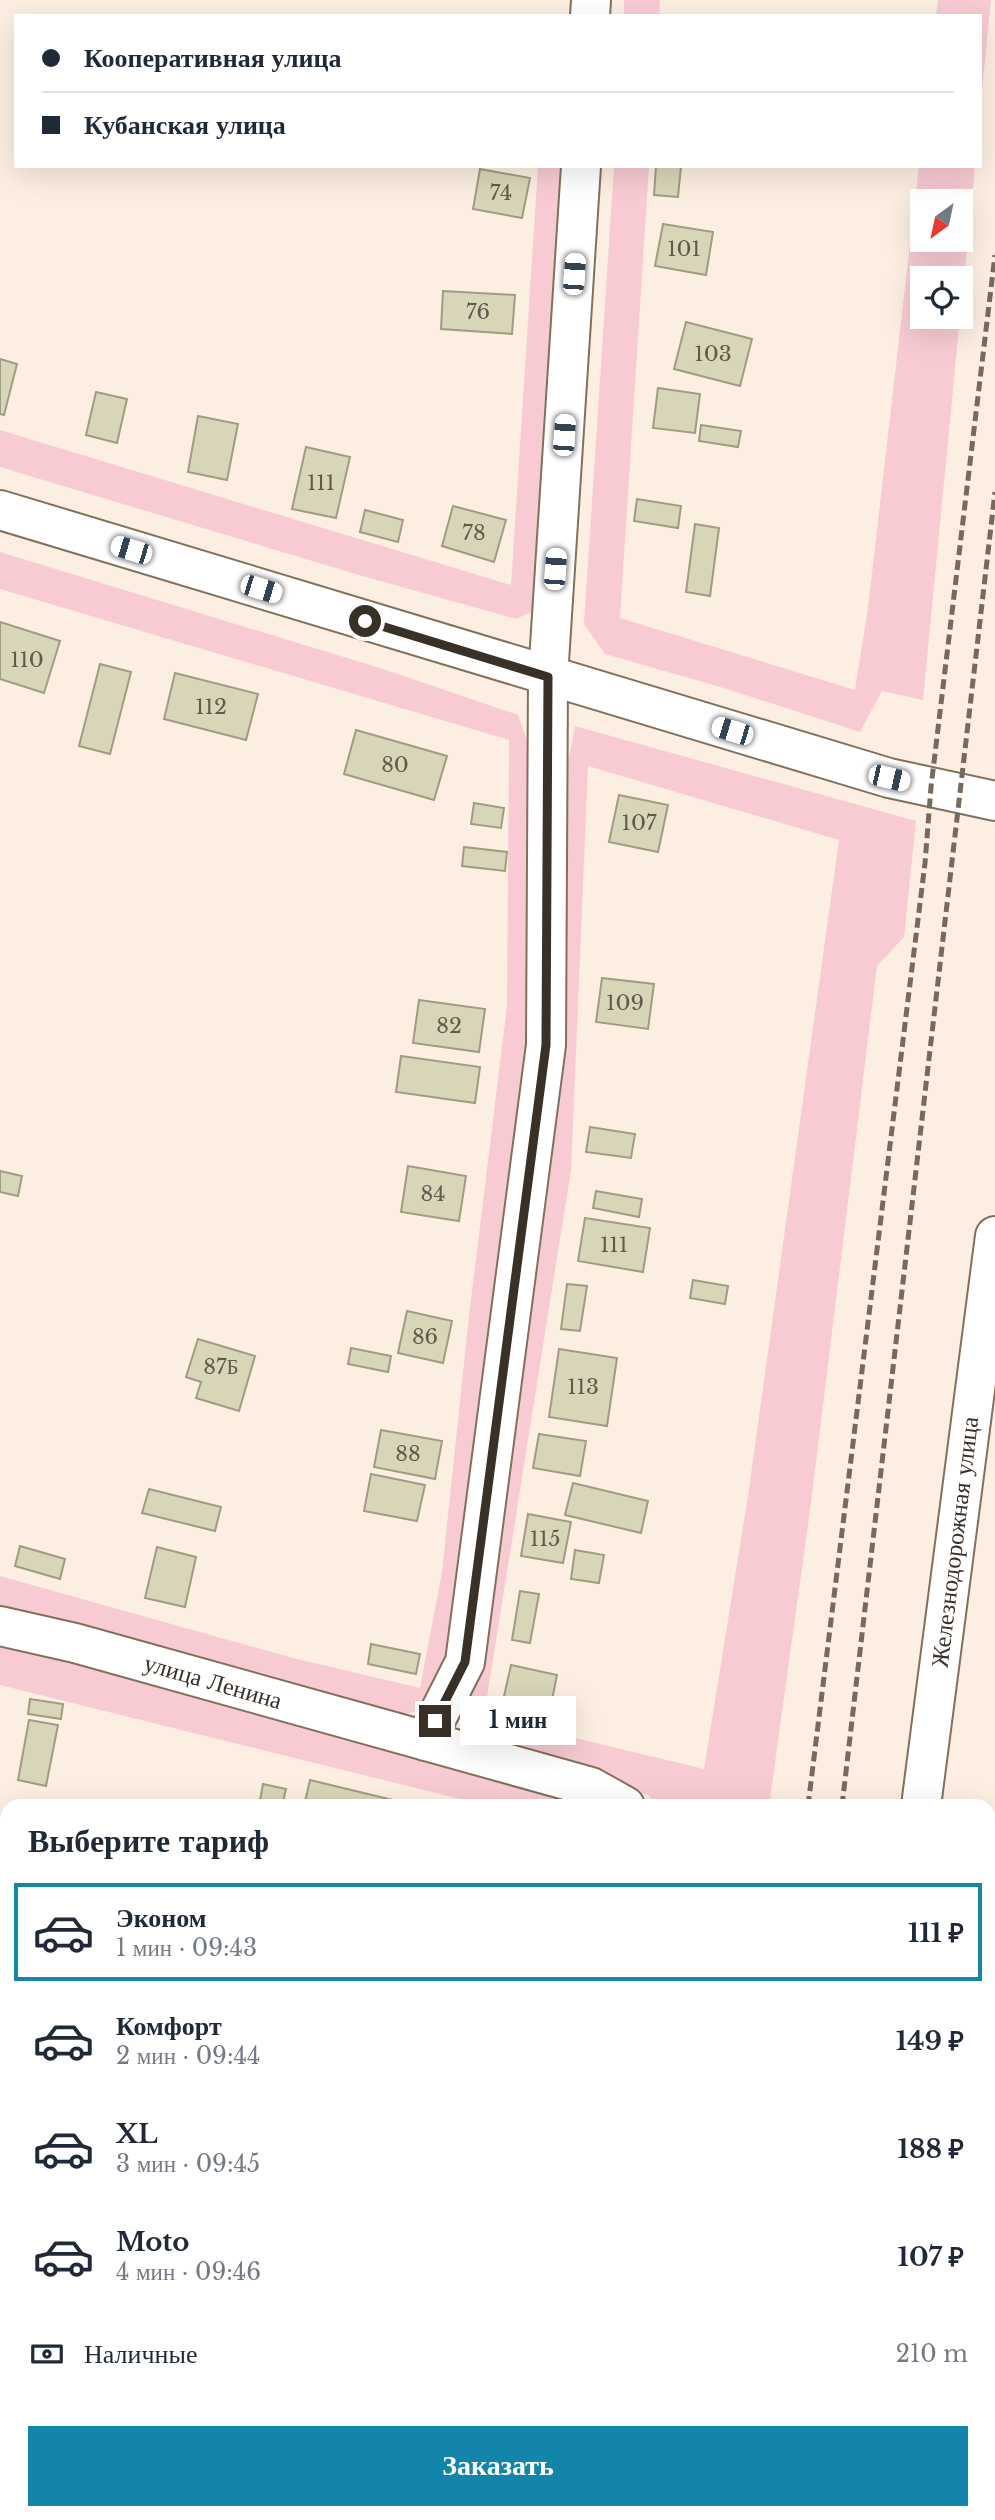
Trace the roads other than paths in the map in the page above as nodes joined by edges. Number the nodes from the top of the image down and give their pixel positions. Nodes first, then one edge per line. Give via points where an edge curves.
1 (581, 168) edge
2 (0, 510) edge
3 (548, 677) junction
4 (995, 801) edge
5 (995, 1236) edge
6 (0, 1626) edge
7 (425, 1741) junction
8 (612, 1799) edge
9 (922, 1799) edge

1 - 3 street
2 - 3 street
3 - 4 street via 889,778
3 - 7 street via 546,1045 465,1662
5 - 9 street, Железнодорожная улица
6 - 7 street, улица Ленина
7 - 8 street via 591,1787

